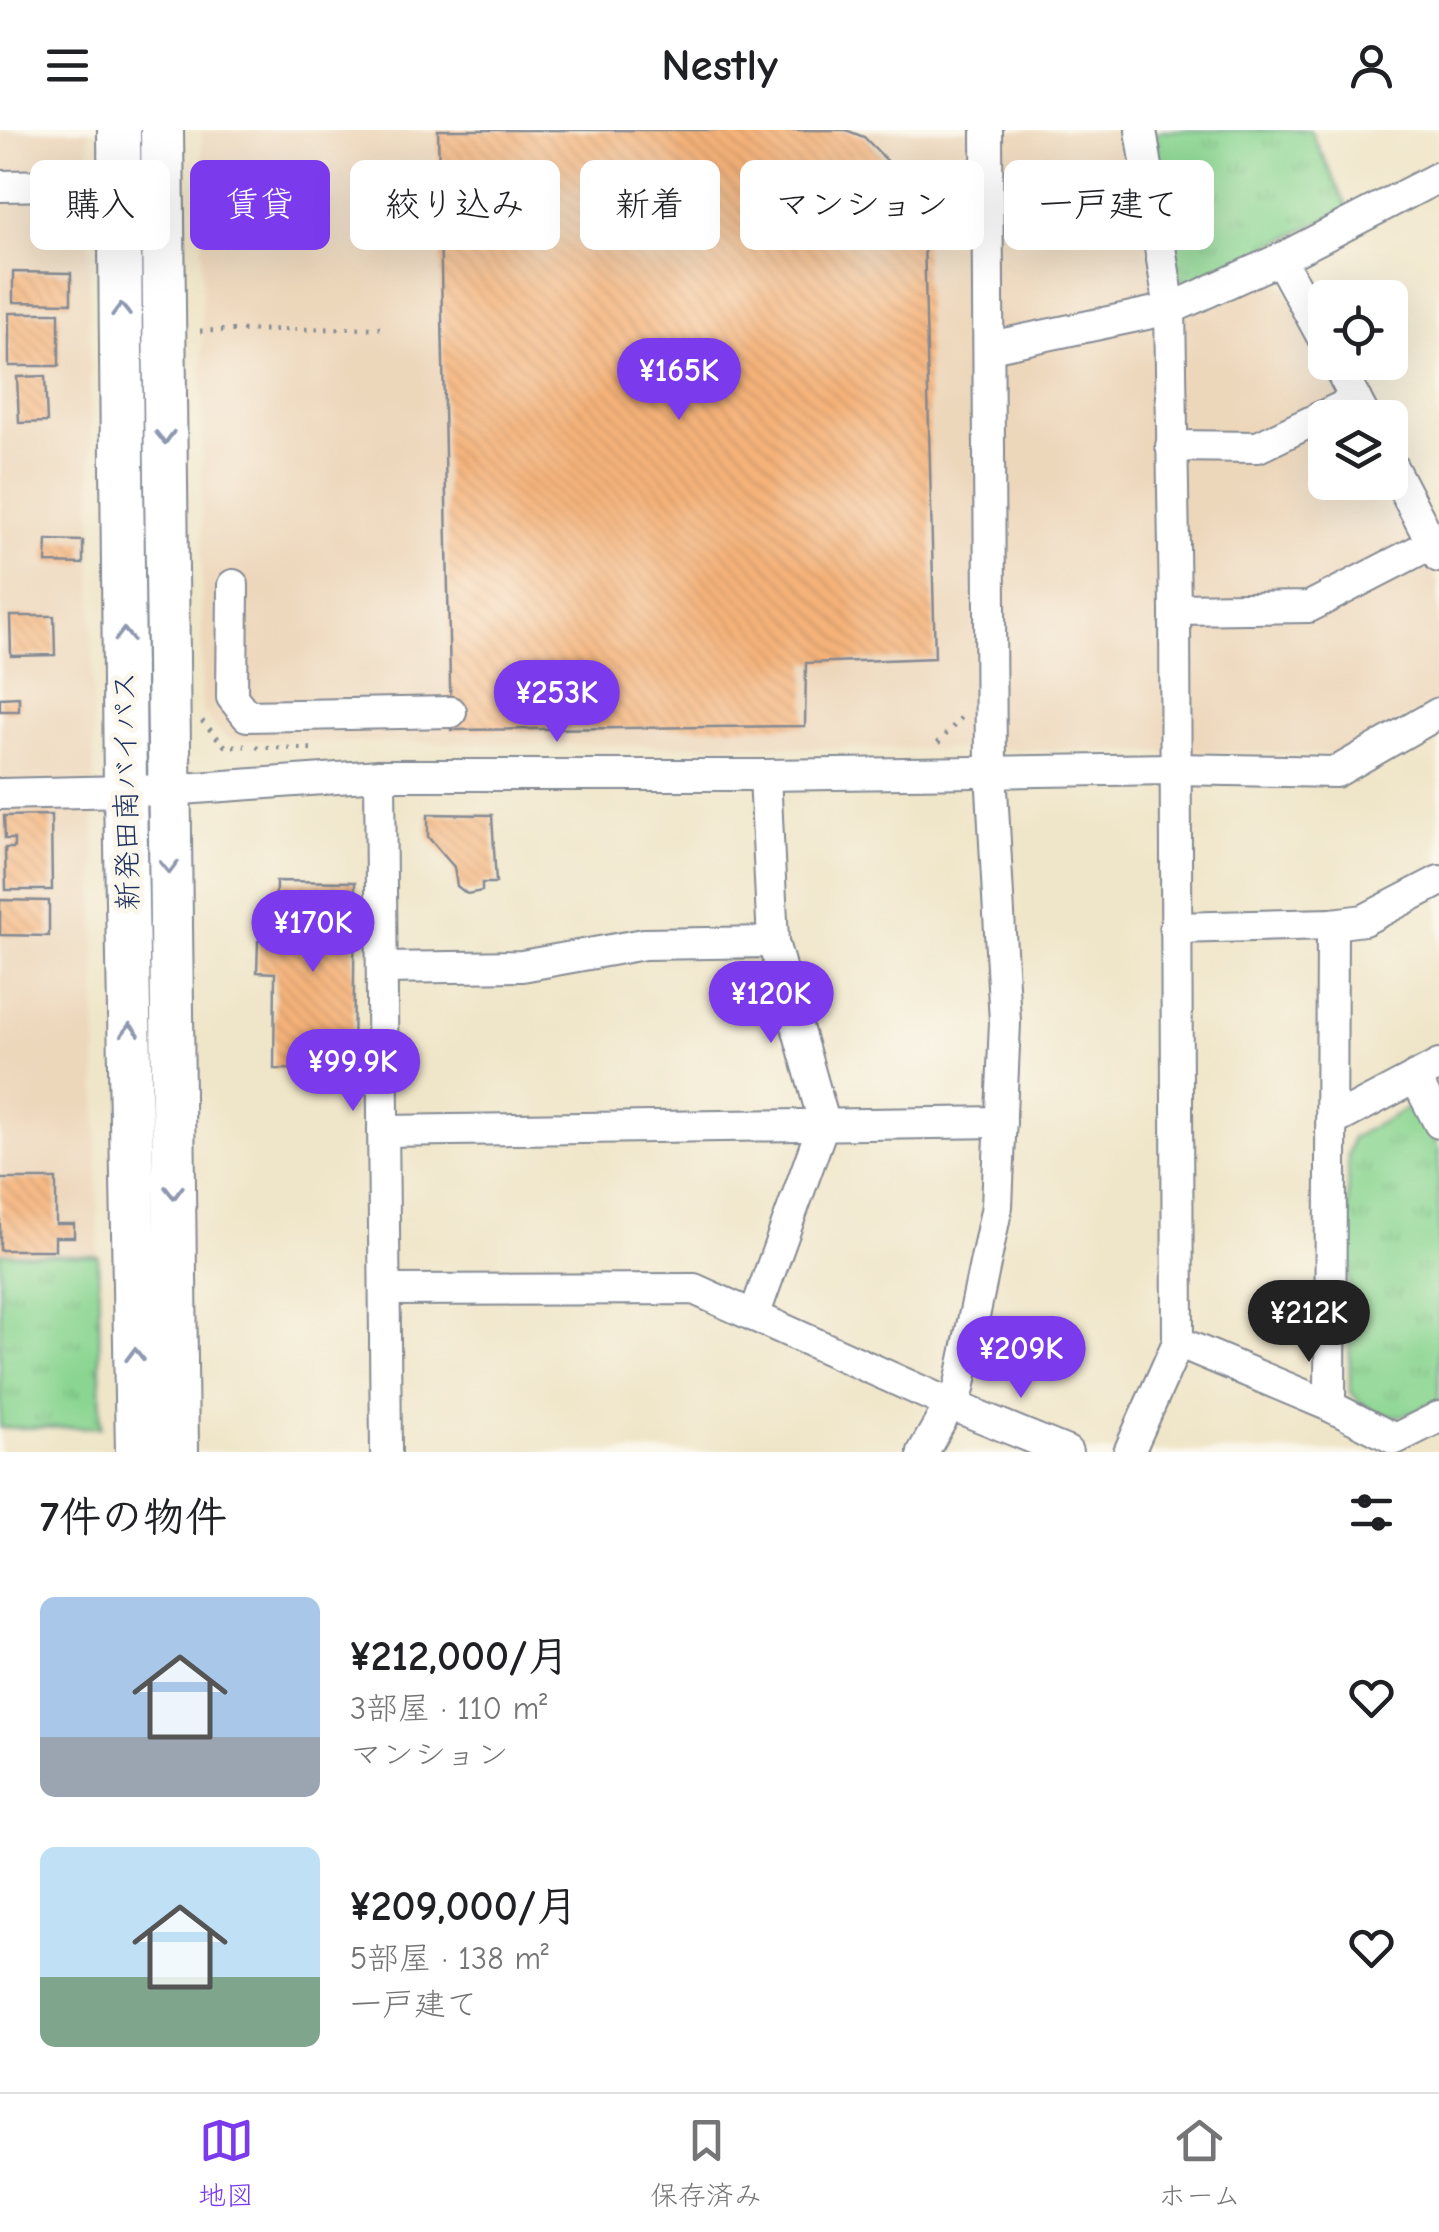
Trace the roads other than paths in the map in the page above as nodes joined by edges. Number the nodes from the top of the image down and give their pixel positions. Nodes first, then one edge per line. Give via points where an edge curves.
1 (120, 130) edge
2 (162, 130) edge
3 (987, 130) edge
4 (1141, 130) edge
5 (120, 160) edge
6 (1439, 177) edge
7 (0, 186) edge
8 (30, 186) edge
9 (121, 250) edge
10 (1280, 258) junction
11 (1170, 308) junction
12 (1308, 310) edge
13 (990, 347) junction
14 (1308, 428) edge
15 (1171, 446) junction
16 (1408, 497) edge
17 (1436, 550) edge
18 (233, 585) dead end
19 (1175, 610) junction
20 (451, 712) dead end
21 (1439, 712) edge
22 (1174, 768) junction
23 (991, 771) junction
24 (380, 775) junction
25 (765, 775) junction
26 (168, 790) junction
27 (125, 791) junction
28 (0, 794) edge
29 (1439, 881) edge
30 (1332, 924) junction
31 (1175, 928) junction
32 (773, 942) junction
33 (384, 968) junction
34 (1427, 1071) edge
35 (1333, 1121) junction
36 (1001, 1122) junction
37 (1439, 1123) edge
38 (824, 1125) junction
39 (384, 1132) junction
40 (385, 1290) junction
41 (754, 1316) junction
42 (1178, 1342) junction
43 (952, 1406) junction
44 (1330, 1406) junction
45 (1439, 1417) edge
46 (137, 1452) edge
47 (177, 1452) edge
48 (386, 1452) edge
49 (923, 1452) edge
50 (1067, 1452) edge
51 (1129, 1452) edge

1 - 5 highway, 新発田南バイパス
2 -> 26 highway, 新発田南バイパス
3 - 13 street
4 - 11 street
6 - 10 street
7 - 8 street
27 -> 9 highway, 新発田南バイパス
10 - 11 street
10 - 12 street
11 - 13 street
11 - 15 street
13 - 23 street
14 - 15 street via 1258,447
15 - 19 street
16 - 17 street
17 - 19 street via 1309,607
18 - 20 street via 232,697 247,716
19 - 22 street
21 - 22 street via 1336,772
22 - 23 street
22 - 31 street
23 - 25 street
23 - 36 street via 1005,1022
24 - 25 street
24 - 26 street
24 - 33 street
25 - 32 street
26 - 27 street
26 -> 47 highway, 新発田南バイパス
27 - 28 street
46 -> 27 highway, 新発田南バイパス
29 - 30 street via 1364,920
30 - 31 street
30 - 35 street
31 - 42 street
32 - 33 street via 644,944 522,966
32 - 38 street
33 - 39 street
34 - 35 street
34 - 37 street
35 - 44 street
36 - 38 street
36 - 43 street via 997,1206
38 - 39 street
38 - 41 street
39 - 40 street
40 - 41 street via 694,1289
40 - 48 street
41 - 43 street
42 - 44 street
42 - 51 street
43 - 49 street
43 - 50 street
44 - 45 street via 1394,1439

